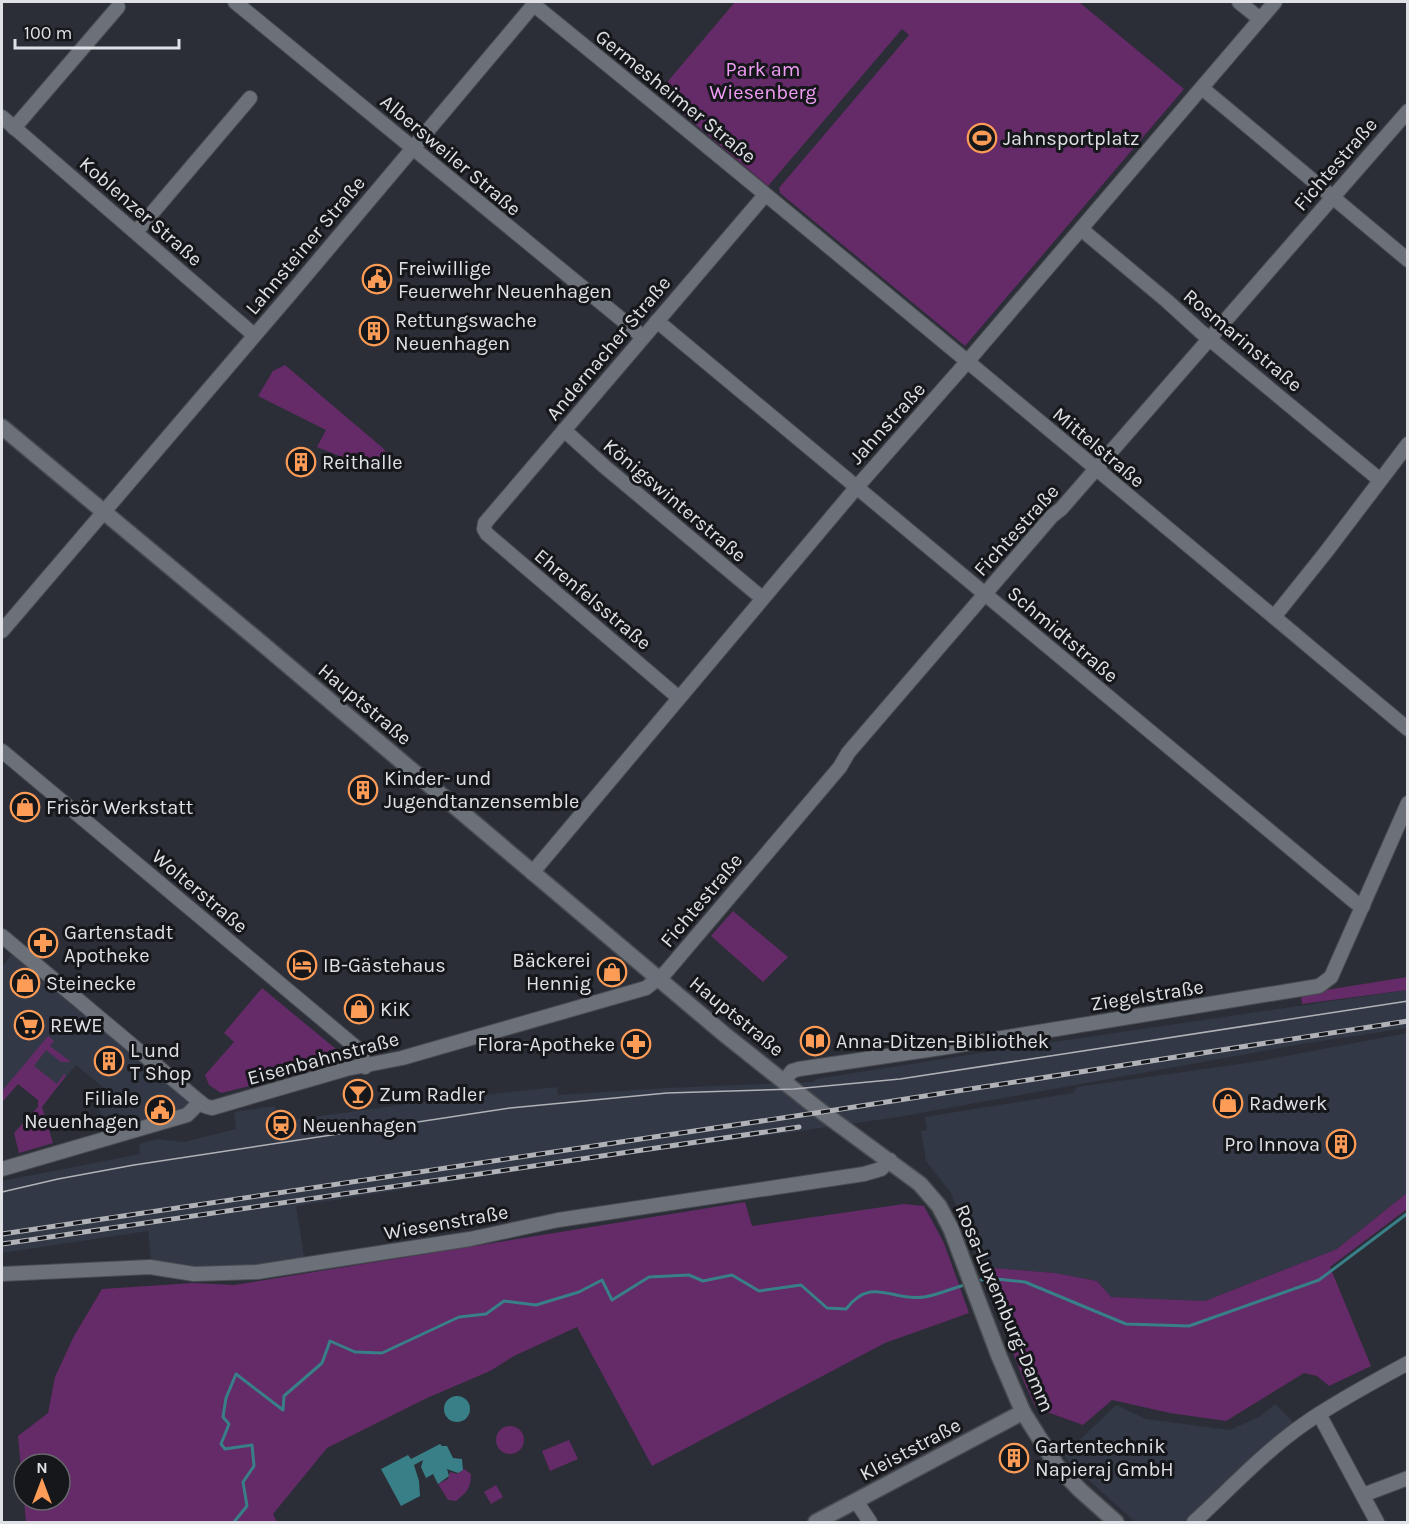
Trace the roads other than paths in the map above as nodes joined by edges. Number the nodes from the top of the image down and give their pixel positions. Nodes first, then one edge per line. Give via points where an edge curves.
1 (235, 2) edge
2 (1239, 2) edge
3 (1275, 2) edge
4 (535, 3) edge
5 (118, 8) dead end
6 (1260, 19) junction
7 (1202, 88) junction
8 (250, 98) dead end
9 (1407, 111) edge
10 (2, 117) edge
11 (14, 128) junction
12 (413, 148) junction
13 (765, 195) junction
14 (1332, 198) junction
15 (1081, 229) junction
16 (136, 232) junction
17 (1407, 260) edge
18 (657, 321) junction
19 (254, 336) junction
20 (643, 337) junction
21 (1209, 339) junction
22 (967, 362) junction
23 (2, 427) edge
24 (564, 430) junction
25 (1407, 444) edge
26 (1096, 470) junction
27 (1380, 480) junction
28 (856, 488) junction
29 (103, 512) junction
30 (484, 529) joint
31 (985, 594) junction
32 (762, 598) junction
33 (1274, 617) junction
34 (2, 631) edge
35 (679, 698) junction
36 (1407, 729) edge
37 (2, 751) edge
38 (1407, 803) edge
39 (532, 873) junction
40 (1363, 906) junction
41 (2, 936) edge
42 (659, 979) junction
43 (365, 1067) junction
44 (784, 1081) junction
45 (200, 1102) junction
46 (890, 1160) junction
47 (2, 1169) edge
48 (2, 1274) edge
49 (1407, 1363) edge
50 (1023, 1412) junction
51 (1319, 1414) junction
52 (1407, 1478) edge
53 (1363, 1496) junction
54 (856, 1501) junction
55 (816, 1522) edge
56 (870, 1522) edge
57 (1116, 1522) edge
58 (1194, 1522) edge
59 (1377, 1522) edge

1 - 12 street, Albersweiler Straße
2 - 6 street
3 - 6 street, Jahnstraße
4 - 12 street, Lahnsteiner Straße
4 - 13 street, Germesheimer Straße
5 - 11 street
6 - 7 street, Jahnstraße
7 - 14 street
7 - 15 street, Jahnstraße
8 - 16 street
9 - 14 street, Fichtestraße
10 - 11 street, Koblenzer Straße
11 - 16 street, Koblenzer Straße
12 - 19 street, Lahnsteiner Straße
12 - 20 street, Albersweiler Straße
13 - 18 street, Andernacher Straße
13 - 22 street, Mittelstraße
14 - 17 street
14 - 21 street, Fichtestraße
15 - 21 street, Rosmarinstraße
15 - 22 street, Jahnstraße
16 - 19 street, Koblenzer Straße
18 - 20 street, Andernacher Straße
18 - 28 street, Schmidtstraße
19 - 29 street, Lahnsteiner Straße
20 - 24 street, Andernacher Straße
21 - 26 street, Fichtestraße
21 - 27 street, Rosmarinstraße
22 - 26 street, Mittelstraße
22 - 28 street, Jahnstraße
23 - 29 main road, Hauptstraße
24 - 30 street, Andernacher Straße
24 - 32 street, Königswinterstraße
25 - 27 street
26 - 31 street, Fichtestraße
26 - 33 street, Mittelstraße
27 - 33 street
28 - 31 street, Schmidtstraße
28 - 32 street, Jahnstraße
29 - 34 street, Lahnsteiner Straße
29 - 39 main road, Hauptstraße
30 - 35 street, Ehrenfelsstraße
31 - 40 street, Schmidtstraße
31 - 42 street, Fichtestraße
32 - 35 street, Jahnstraße
33 - 36 street, Mittelstraße
35 - 39 street, Jahnstraße
37 - 43 street, Wolterstraße via 358,1049
38 - 40 street, Ziegelstraße
39 - 42 main road, Hauptstraße
40 - 44 street, Ziegelstraße via 1331,977 1319,986 799,1069
41 - 45 street
42 - 43 street, Eisenbahnstraße via 646,988
42 - 44 main road, Hauptstraße
43 - 45 street, Eisenbahnstraße via 212,1108
44 - 46 main road, Rosa-Luxemburg-Damm
45 - 47 street via 187,1115
46 - 48 street, Wiesenstraße via 881,1169 864,1174 558,1220 470,1239 258,1272 194,1274 150,1267
46 - 50 main road, Rosa-Luxemburg-Damm via 920,1184 939,1206
49 - 51 street
50 - 54 main road, Kleiststraße
50 - 57 main road, Rosa-Luxemburg-Damm via 1058,1466
51 - 53 street
51 - 58 street via 1273,1449
52 - 53 street
53 - 59 street
54 - 55 main road, Kleiststraße
54 - 56 street

